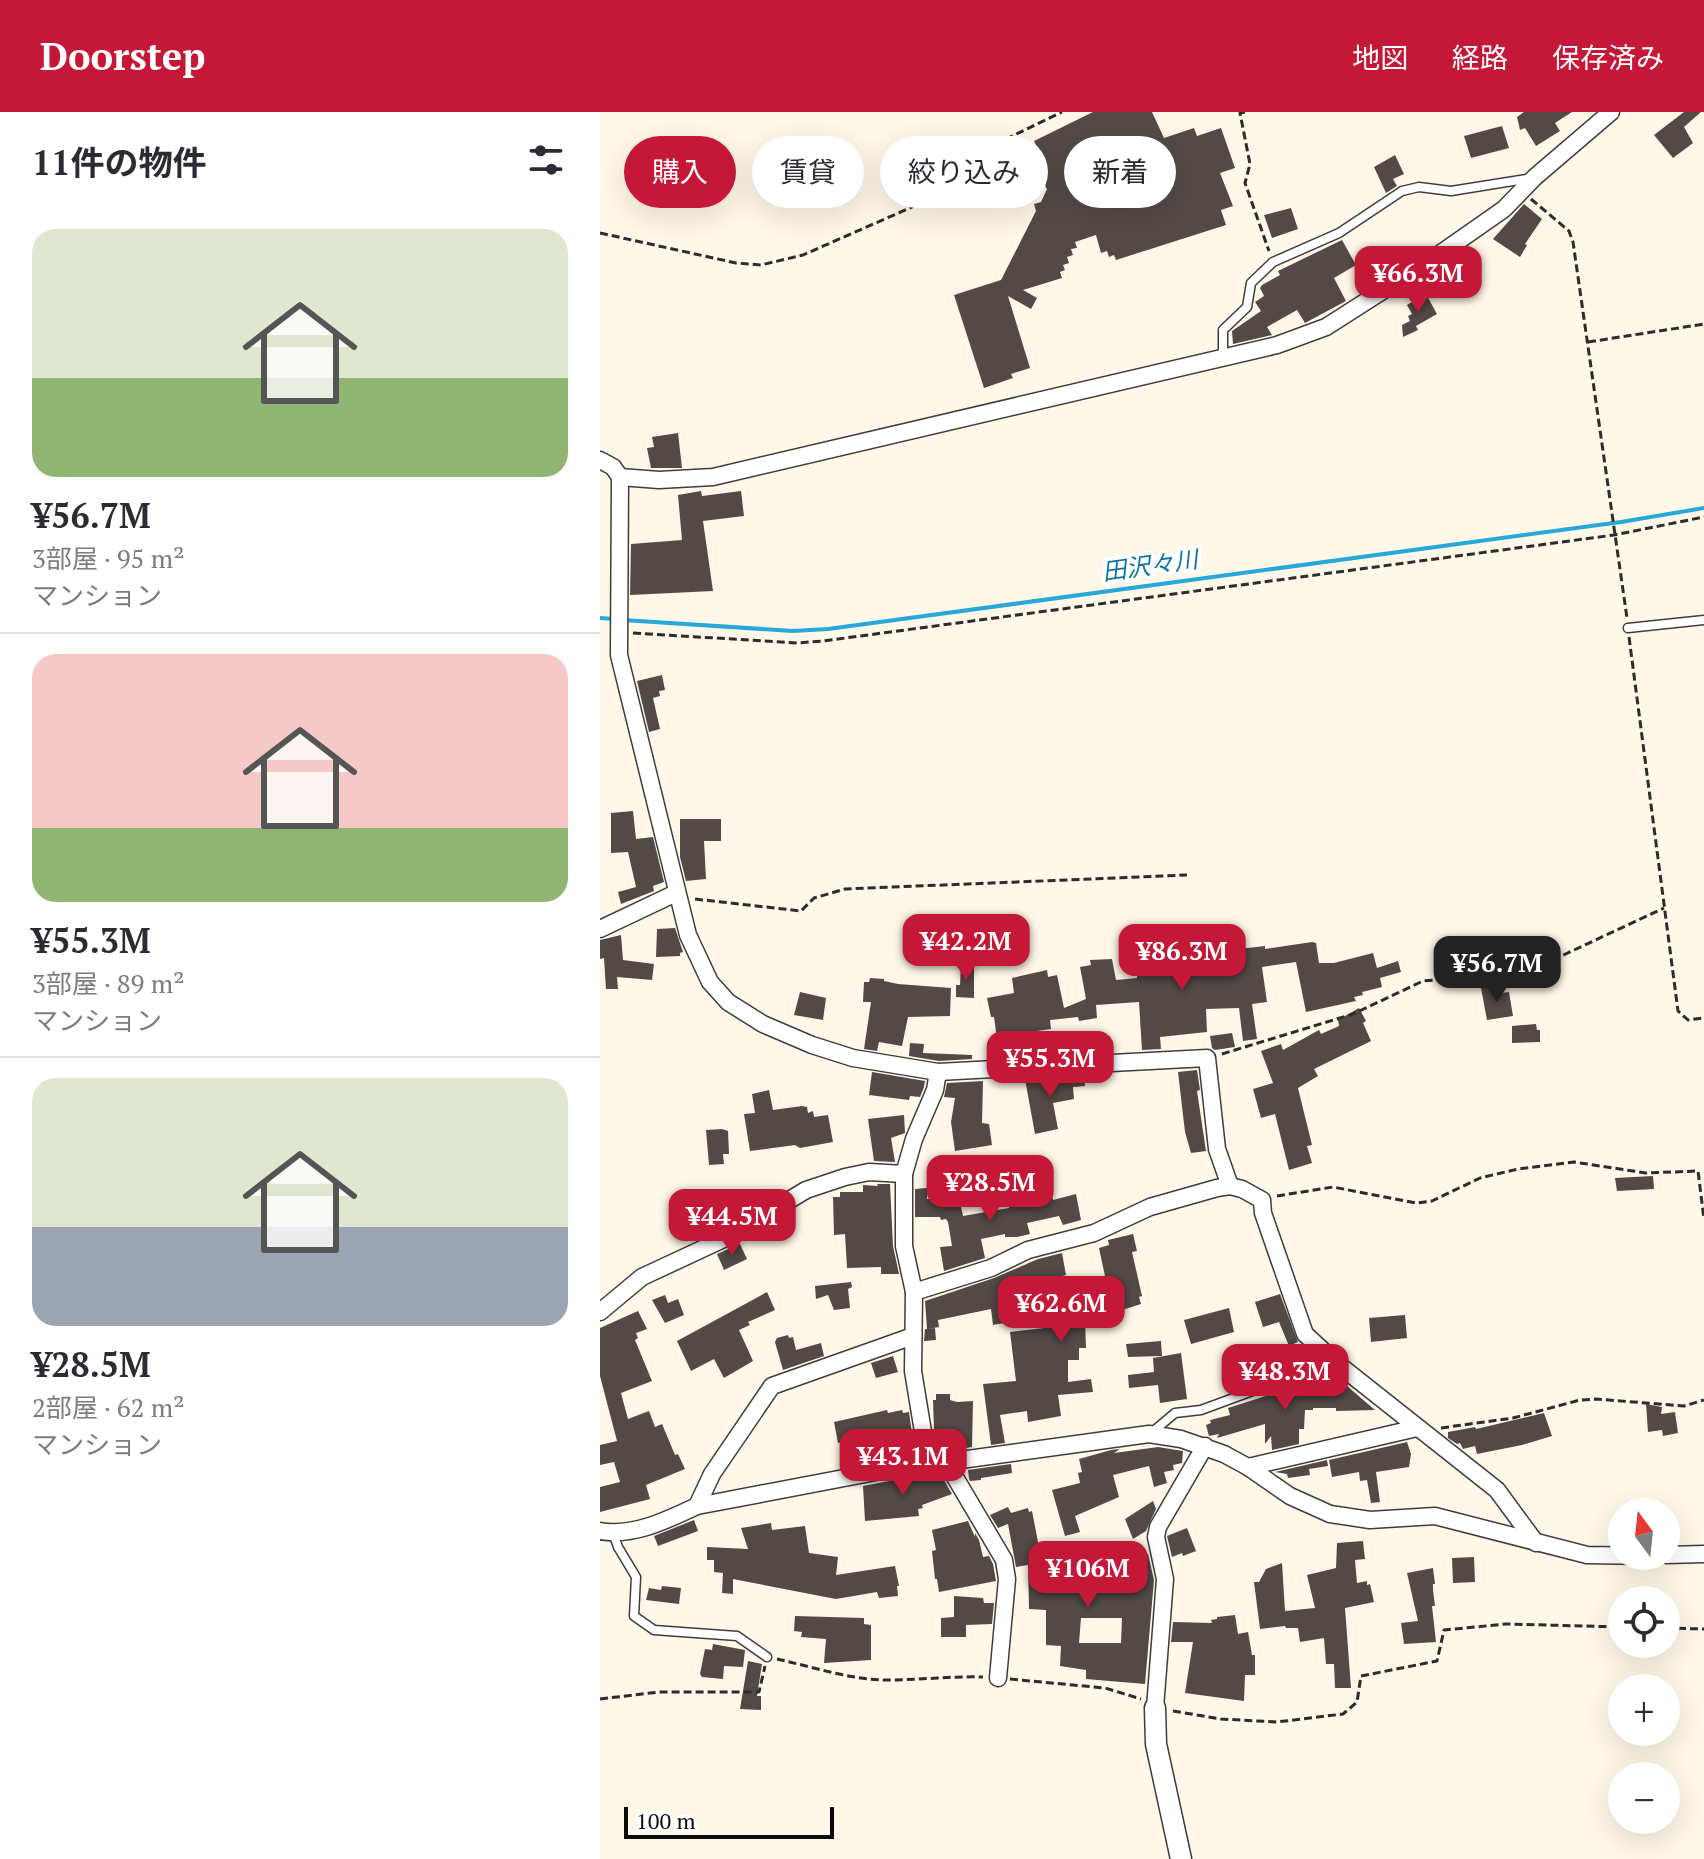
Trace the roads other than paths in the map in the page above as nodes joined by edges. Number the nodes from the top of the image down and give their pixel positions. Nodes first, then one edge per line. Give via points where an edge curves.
1 (1611, 112) edge
2 (1535, 177) junction
3 (1223, 357) junction
4 (600, 460) edge
5 (620, 477) junction
6 (1704, 620) edge
7 (1628, 628) road end
8 (676, 893) junction
9 (600, 929) edge
10 (938, 1072) junction
11 (904, 1174) junction
12 (1230, 1186) junction
13 (914, 1292) junction
14 (600, 1312) edge
15 (913, 1336) junction
16 (1334, 1361) junction
17 (1417, 1428) junction
18 (1149, 1434) junction
19 (1205, 1446) junction
20 (928, 1462) junction
21 (946, 1462) junction
22 (1248, 1467) junction
23 (697, 1506) junction
24 (607, 1532) edge
25 (1536, 1543) junction
26 (1704, 1554) edge
27 (1608, 1555) edge
28 (1680, 1555) edge
29 (767, 1657) road end
30 (998, 1678) road end
31 (1155, 1708) joint
32 (1181, 1859) edge

1 - 2 street
2 - 3 street via 1504,209 1326,327
2 - 3 lane via 1451,191 1402,191 1339,233 1273,262 1251,283 1247,307 1223,330
3 - 5 street via 713,477
4 - 5 street
5 - 8 street via 619,655
6 - 7 lane
8 - 9 street
8 - 10 street via 693,947 710,982 728,1002 812,1045 853,1058
10 - 11 street
10 - 12 street via 1207,1058 1217,1149
11 - 13 street via 904,1246
11 - 14 street via 869,1172 806,1190 730,1236 642,1277
12 - 13 street via 1150,1207 1094,1233 1028,1250 991,1268
12 - 16 street via 1262,1200 1305,1334
13 - 15 street
15 - 20 street via 913,1371
15 - 23 street via 772,1386 712,1474
16 - 17 street
16 - 18 lane via 1201,1410 1175,1413
17 - 22 street
17 - 25 street via 1497,1490
18 - 19 street
18 - 21 street
19 - 22 street
19 - 31 street via 1156,1537 1165,1579
20 - 21 street
20 - 23 street
21 - 30 street via 1004,1560
22 - 25 street via 1290,1496 1330,1514 1370,1520 1435,1516
23 - 24 street via 662,1523
24 - 29 lane via 636,1577 634,1616 654,1630 737,1636
25 - 27 street
26 - 28 street
31 - 32 street via 1156,1744

